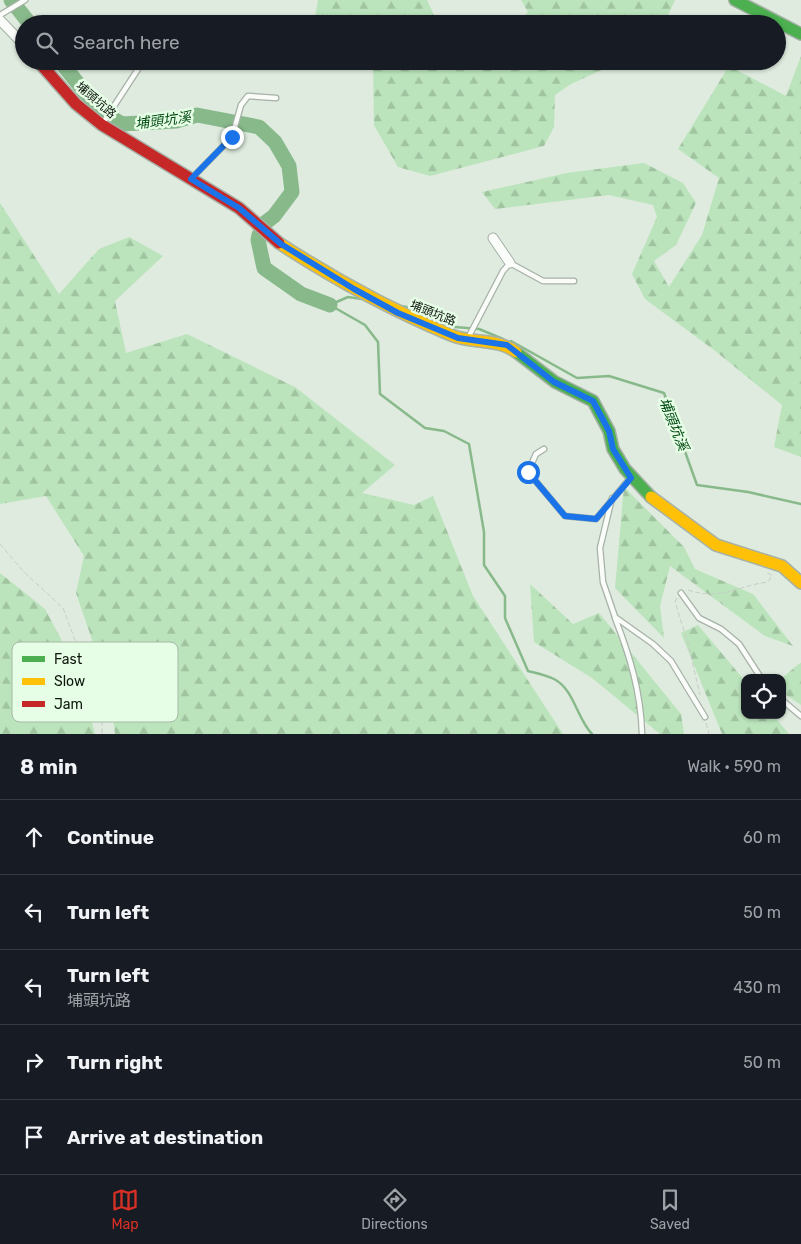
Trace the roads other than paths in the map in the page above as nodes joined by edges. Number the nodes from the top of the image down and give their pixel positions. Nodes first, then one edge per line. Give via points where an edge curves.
1 (25, 0) edge
2 (735, 0) edge
3 (0, 14) edge
4 (764, 15) edge
5 (0, 20) edge
6 (786, 26) edge
7 (801, 34) edge
8 (15, 36) edge
9 (46, 70) edge
10 (137, 70) edge
11 (276, 98) dead end
12 (102, 125) junction
13 (191, 179) junction
14 (493, 238) dead end
15 (510, 263) junction
16 (574, 281) dead end
17 (469, 336) junction
18 (544, 449) dead end
19 (631, 478) junction
20 (612, 498) junction
21 (801, 583) edge
22 (681, 593) dead end
23 (615, 617) junction
24 (758, 674) edge
25 (786, 703) edge
26 (801, 716) edge
27 (705, 717) dead end
28 (642, 734) edge

1 - 3 lane
2 - 4 street
5 - 8 street
6 - 7 street
9 - 12 street, 埔頭坑路 via 76,104
10 - 12 lane
11 - 13 lane via 248,96 241,106 232,137
12 - 13 street, 埔頭坑路
13 - 17 street, 埔頭坑路 via 239,208 281,244 354,289 398,313 458,338
14 - 15 street
15 - 16 lane via 543,281
15 - 17 lane
17 - 19 street, 埔頭坑路 via 507,345 554,382 593,401 609,431 613,449
18 - 20 lane via 536,454 528,472 565,516 596,519
19 - 20 lane
19 - 21 street, 埔頭坑路 via 656,502 716,544 782,566
20 - 23 lane via 600,548 603,582
22 - 24 lane via 699,618 721,629 739,644
23 - 27 lane via 671,661
23 - 28 lane via 632,662
25 - 26 lane

